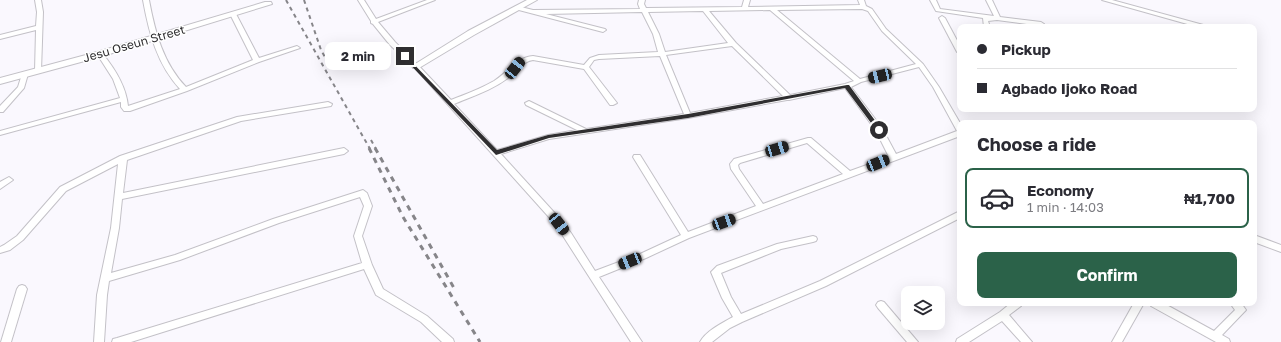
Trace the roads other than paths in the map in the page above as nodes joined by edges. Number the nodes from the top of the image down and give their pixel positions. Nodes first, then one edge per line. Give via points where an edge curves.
1 (38, 0) edge
2 (146, 0) edge
3 (361, 0) edge
4 (432, 0) edge
5 (533, 0) edge
6 (642, 0) edge
7 (747, 0) edge
8 (933, 0) edge
9 (989, 0) edge
10 (1105, 0) edge
11 (862, 3) edge
12 (268, 4) dead end
13 (517, 8) junction
14 (644, 9) junction
15 (704, 9) junction
16 (745, 9) junction
17 (772, 9) junction
18 (531, 12) junction
19 (233, 14) junction
20 (942, 18) dead end
21 (998, 18) junction
22 (373, 22) junction
23 (986, 24) edge
24 (1041, 24) dead end
25 (1194, 24) edge
26 (39, 27) junction
27 (603, 30) dead end
28 (0, 37) edge
29 (156, 38) junction
30 (733, 44) junction
31 (957, 46) edge
32 (297, 48) dead end
33 (100, 54) junction
34 (662, 54) junction
35 (257, 61) junction
36 (921, 65) junction
37 (416, 66) junction
38 (586, 67) junction
39 (38, 71) junction
40 (25, 74) junction
41 (0, 81) edge
42 (859, 81) junction
43 (847, 86) junction
44 (185, 90) junction
45 (789, 98) junction
46 (125, 99) junction
47 (449, 103) junction
48 (529, 103) dead end
49 (328, 104) dead end
50 (613, 104) dead end
51 (0, 110) edge
52 (688, 116) junction
53 (38, 122) junction
54 (957, 126) edge
55 (45, 129) dead end
56 (584, 131) junction
57 (0, 133) edge
58 (957, 133) edge
59 (344, 151) dead end
60 (496, 153) junction
61 (636, 157) dead end
62 (893, 157) junction
63 (123, 158) junction
64 (849, 175) junction
65 (9, 180) dead end
66 (0, 186) edge
67 (118, 197) junction
68 (762, 208) junction
69 (957, 216) edge
70 (686, 236) junction
71 (813, 238) dead end
72 (1257, 239) edge
73 (1281, 249) edge
74 (0, 250) edge
75 (367, 265) junction
76 (592, 276) junction
77 (106, 278) junction
78 (22, 288) dead end
79 (881, 305) dead end
80 (1014, 306) edge
81 (1137, 306) edge
82 (1160, 306) edge
83 (1237, 306) edge
84 (1003, 315) junction
85 (740, 319) junction
86 (1215, 336) junction
87 (6, 342) edge
88 (99, 342) edge
89 (117, 342) edge
90 (448, 342) edge
91 (636, 342) edge
92 (706, 342) edge
93 (913, 342) edge
94 (961, 342) edge
95 (1027, 342) edge
96 (1117, 342) edge
97 (1225, 342) edge

1 - 26 street
2 - 29 street
3 - 22 street
4 - 22 street
5 - 13 main road
6 - 14 street
7 - 16 street
8 - 21 street via 938,10
9 - 21 street
10 - 25 street
11 - 17 street
11 - 36 street via 884,30
12 - 19 main road, Jesu Oseun Street
13 - 18 street
13 - 37 main road
14 - 15 street
14 - 18 street
14 - 34 street
15 - 16 street
15 - 30 street
16 - 17 street
17 - 42 street
18 - 27 street
19 - 29 main road, Jesu Oseun Street
19 - 35 street
20 - 31 street
21 - 23 street via 985,19
21 - 24 street
22 - 37 street
26 - 28 street
26 - 39 street
29 - 33 main road, Jesu Oseun Street
29 - 44 street via 163,62
30 - 34 street
30 - 45 street
32 - 35 street
33 - 39 main road, Jesu Oseun Street
33 - 46 street via 117,78
34 - 38 street via 599,57 592,59
34 - 52 street
35 - 44 street
36 - 42 street
36 - 54 street
37 - 47 street
38 - 47 street via 526,58 501,80 482,91
38 - 50 street
39 - 40 main road, Jesu Oseun Street
40 - 41 main road, Jesu Oseun Street
40 - 51 street via 21,88
42 - 43 street
43 - 45 street
43 - 62 street via 879,130
44 - 46 street via 127,109
45 - 52 street
46 - 53 street
47 - 60 street
48 - 56 street
49 - 63 street via 240,119
52 - 56 street
53 - 55 street
53 - 57 street
56 - 60 street via 548,137
58 - 62 street
59 - 67 street
60 - 76 street via 563,229
61 - 70 street
62 - 64 street
63 - 67 street
63 - 74 street via 63,189 20,238
64 - 68 street
64 - 68 street via 808,140 737,161 734,164 735,169
65 - 66 street
67 - 77 street
68 - 70 street
69 - 85 street via 802,294
70 - 76 street
71 - 85 street via 773,248 716,272 727,298
72 - 73 street
75 - 77 street via 358,236 368,206 362,194 276,220 177,258
75 - 89 street
75 - 90 street via 380,292 424,318
76 - 91 street
77 - 88 street via 102,295
78 - 87 street
79 - 93 street
80 - 84 street
81 - 96 street
82 - 86 street
83 - 86 street via 1240,310
84 - 94 street
84 - 95 street
85 - 92 street via 713,334
86 - 97 street

